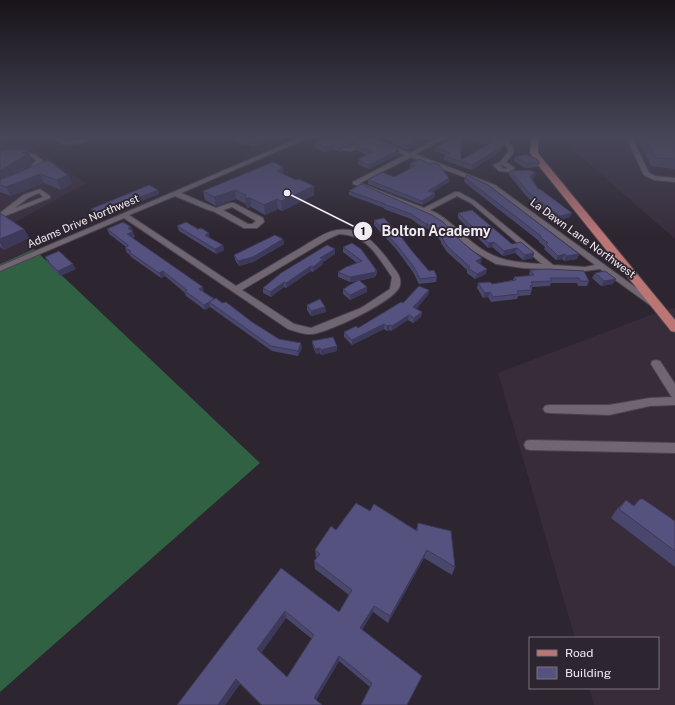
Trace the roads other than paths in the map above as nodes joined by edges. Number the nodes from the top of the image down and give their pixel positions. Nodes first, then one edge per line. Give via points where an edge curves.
1 (30, 170) edge
2 (234, 170) edge
3 (381, 170) edge
4 (451, 170) edge
5 (547, 170) edge
6 (644, 170) edge
7 (24, 174) edge
8 (675, 180) edge
9 (175, 193) junction
10 (200, 198) dead end
11 (193, 201) junction
12 (217, 210) junction
13 (425, 210) junction
14 (3, 215) edge
15 (124, 215) junction
16 (601, 266) junction
17 (550, 267) junction
18 (1, 268) edge
19 (236, 290) junction
20 (656, 305) junction
21 (675, 328) edge
22 (656, 364) dead end
23 (675, 393) edge
24 (675, 400) edge
25 (549, 409) dead end
26 (530, 445) dead end
27 (675, 448) edge

1 - 7 street
2 - 9 street, Adams Drive Northwest
3 - 13 street via 355,183
4 - 16 street, La Dawn Lane Northwest via 493,186
5 - 20 main road
6 - 8 street via 654,178
9 - 11 street
9 - 15 street, Adams Drive Northwest
10 - 11 street
11 - 12 street
12 - 12 street via 247,226 254,226 260,222 232,204
13 - 17 street via 445,220 473,247 499,262
13 - 17 street via 457,193 473,202
14 - 14 street via 23,208 48,197 40,191 34,192 18,200
15 - 18 street, Adams Drive Northwest
15 - 19 street
16 - 17 street via 585,269
16 - 20 street, La Dawn Lane Northwest
19 - 19 street via 291,327 311,331 320,330 364,310 394,290 397,281 367,239 358,234 343,232 325,237
20 - 21 main road
22 - 23 street
24 - 25 street via 609,410
26 - 27 street

